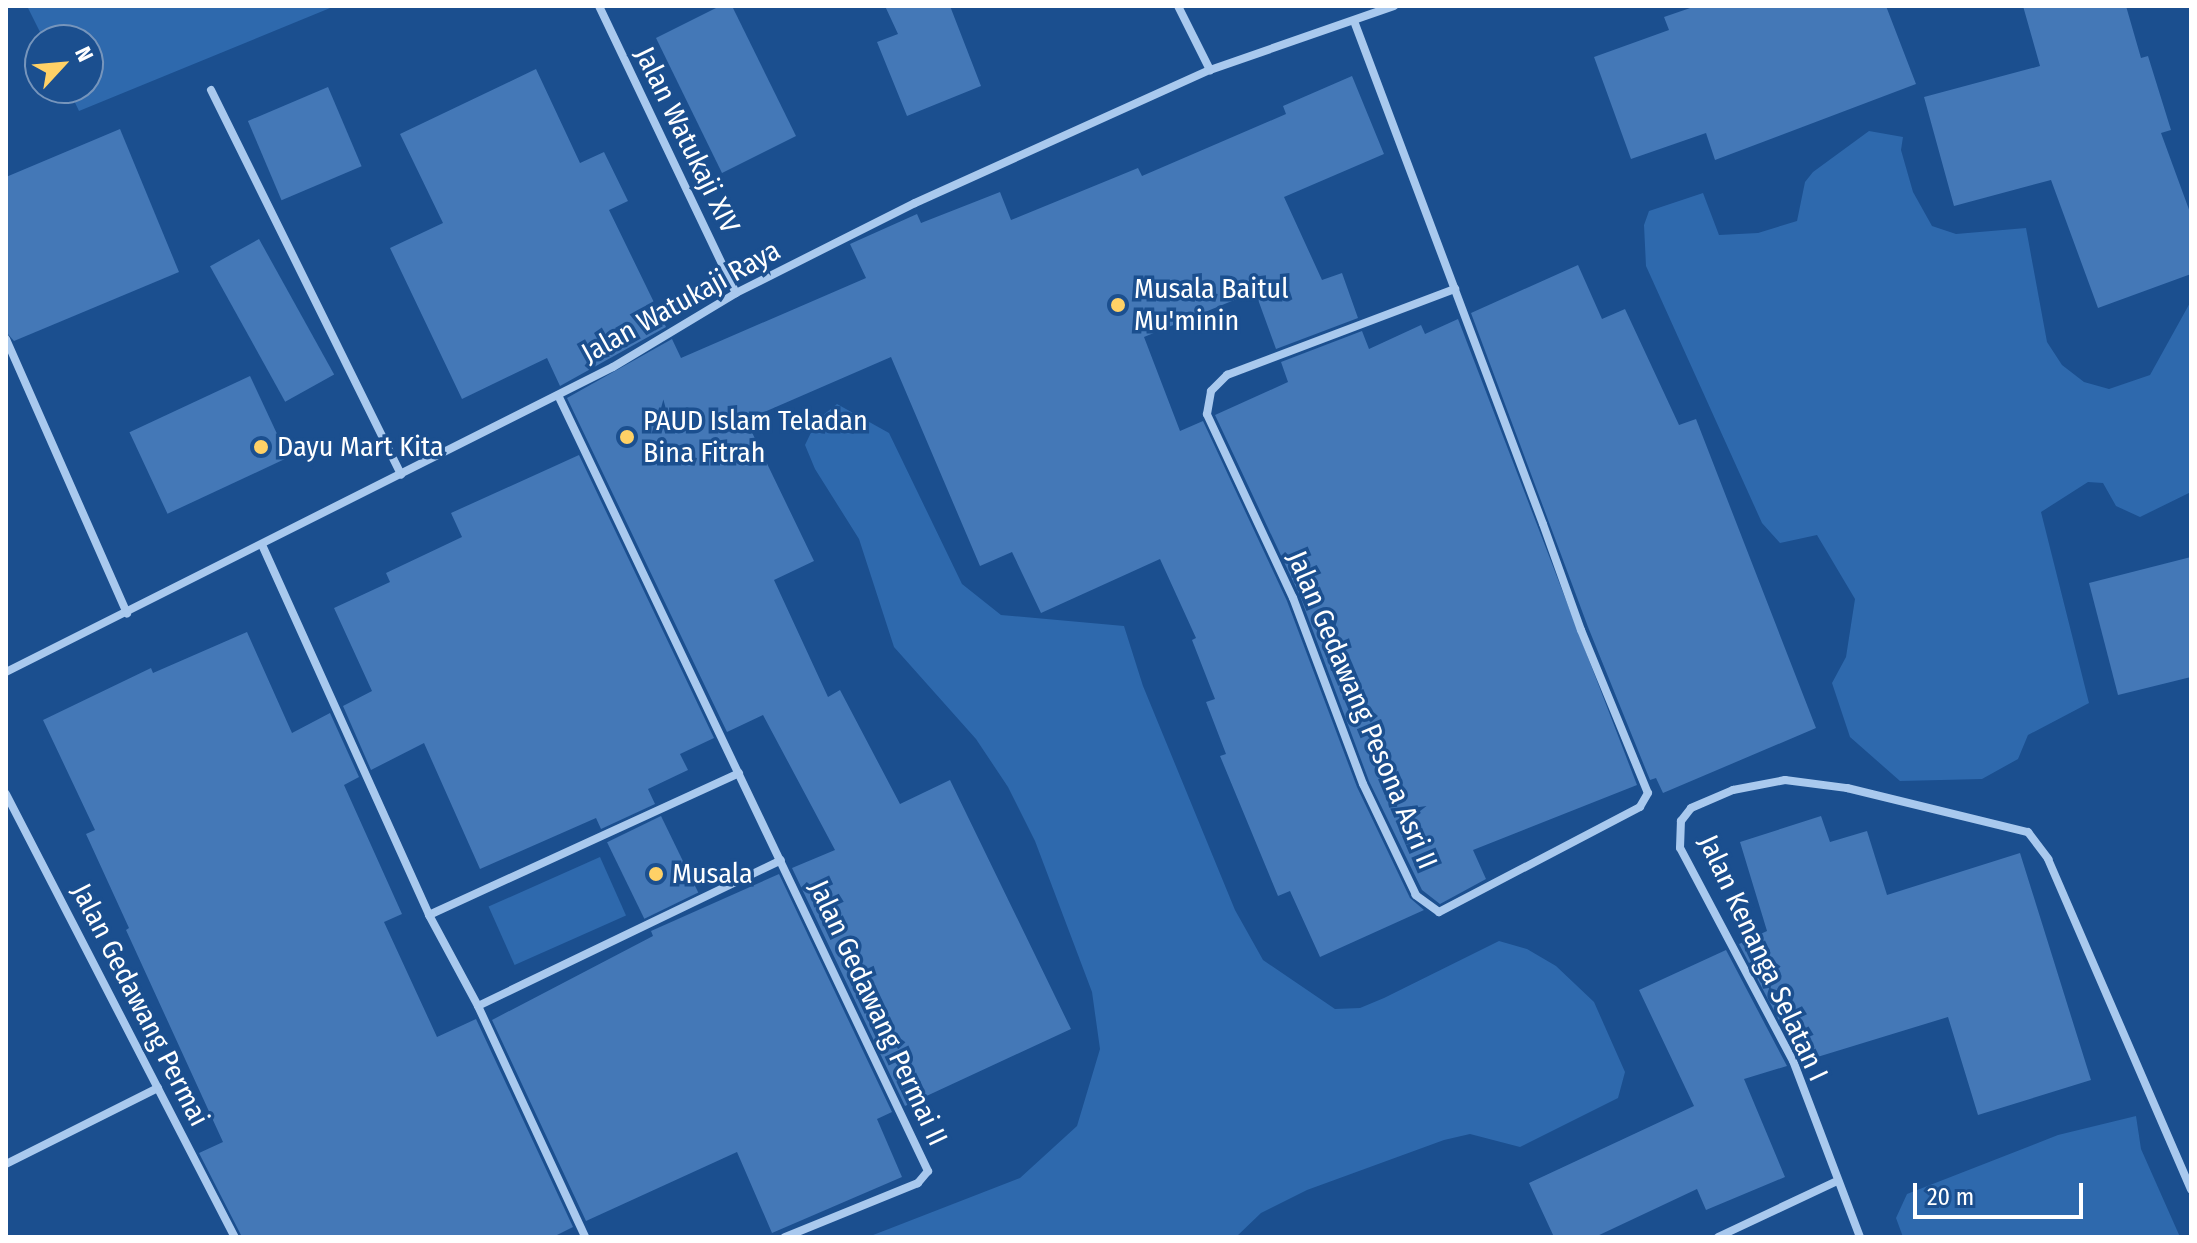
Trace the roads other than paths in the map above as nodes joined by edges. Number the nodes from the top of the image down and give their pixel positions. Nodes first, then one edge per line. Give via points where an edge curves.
1 (599, 6) edge
2 (1178, 6) edge
3 (1394, 6) edge
4 (1354, 21) junction
5 (1210, 70) junction
6 (211, 90) dead end
7 (1455, 289) junction
8 (736, 293) junction
9 (6, 339) edge
10 (558, 395) junction
11 (401, 475) junction
12 (263, 547) junction
13 (127, 613) junction
14 (6, 672) edge
15 (739, 773) junction
16 (6, 794) edge
17 (781, 860) junction
18 (429, 915) junction
19 (478, 1006) junction
20 (158, 1088) junction
21 (6, 1164) edge
22 (1835, 1182) junction
23 (2191, 1189) edge
24 (235, 1237) edge
25 (585, 1237) edge
26 (785, 1237) edge
27 (1718, 1237) edge
28 (1860, 1237) edge

1 - 8 street, Jalan Watukaji XIV
2 - 5 street
3 - 4 street, Jalan Watukaji Raya
4 - 5 street, Jalan Watukaji Raya
4 - 7 street, Jalan Gedawang Pesona Asri II
5 - 8 street, Jalan Watukaji Raya via 915,203
6 - 11 street
7 - 7 street, Jalan Gedawang Pesona Asri II via 1227,375 1211,391 1207,414 1293,598 1363,784 1416,895 1439,912 1640,807 1648,793 1581,630
8 - 10 street, Jalan Watukaji Raya
9 - 13 street
10 - 11 street, Jalan Watukaji Raya
10 - 15 street, Jalan Gedawang Permai II
11 - 12 street, Jalan Watukaji Raya
12 - 13 street, Jalan Watukaji Raya
12 - 18 street
13 - 14 street, Jalan Watukaji Raya
15 - 17 street, Jalan Gedawang Permai II
15 - 18 street
16 - 20 street, Jalan Gedawang Permai
17 - 19 street, Jalan Gedawang Permai II
17 - 26 street, Jalan Gedawang Permai II via 928,1171 918,1183
18 - 19 street
19 - 25 street
20 - 21 street
20 - 24 street, Jalan Gedawang Permai
22 - 23 street, Jalan Kenanga Selatan I via 1793,1061 1680,848 1681,821 1691,808 1733,790 1785,780 1847,788 2028,832 2048,859
22 - 27 street
22 - 28 street, Jalan Kenanga Selatan I

